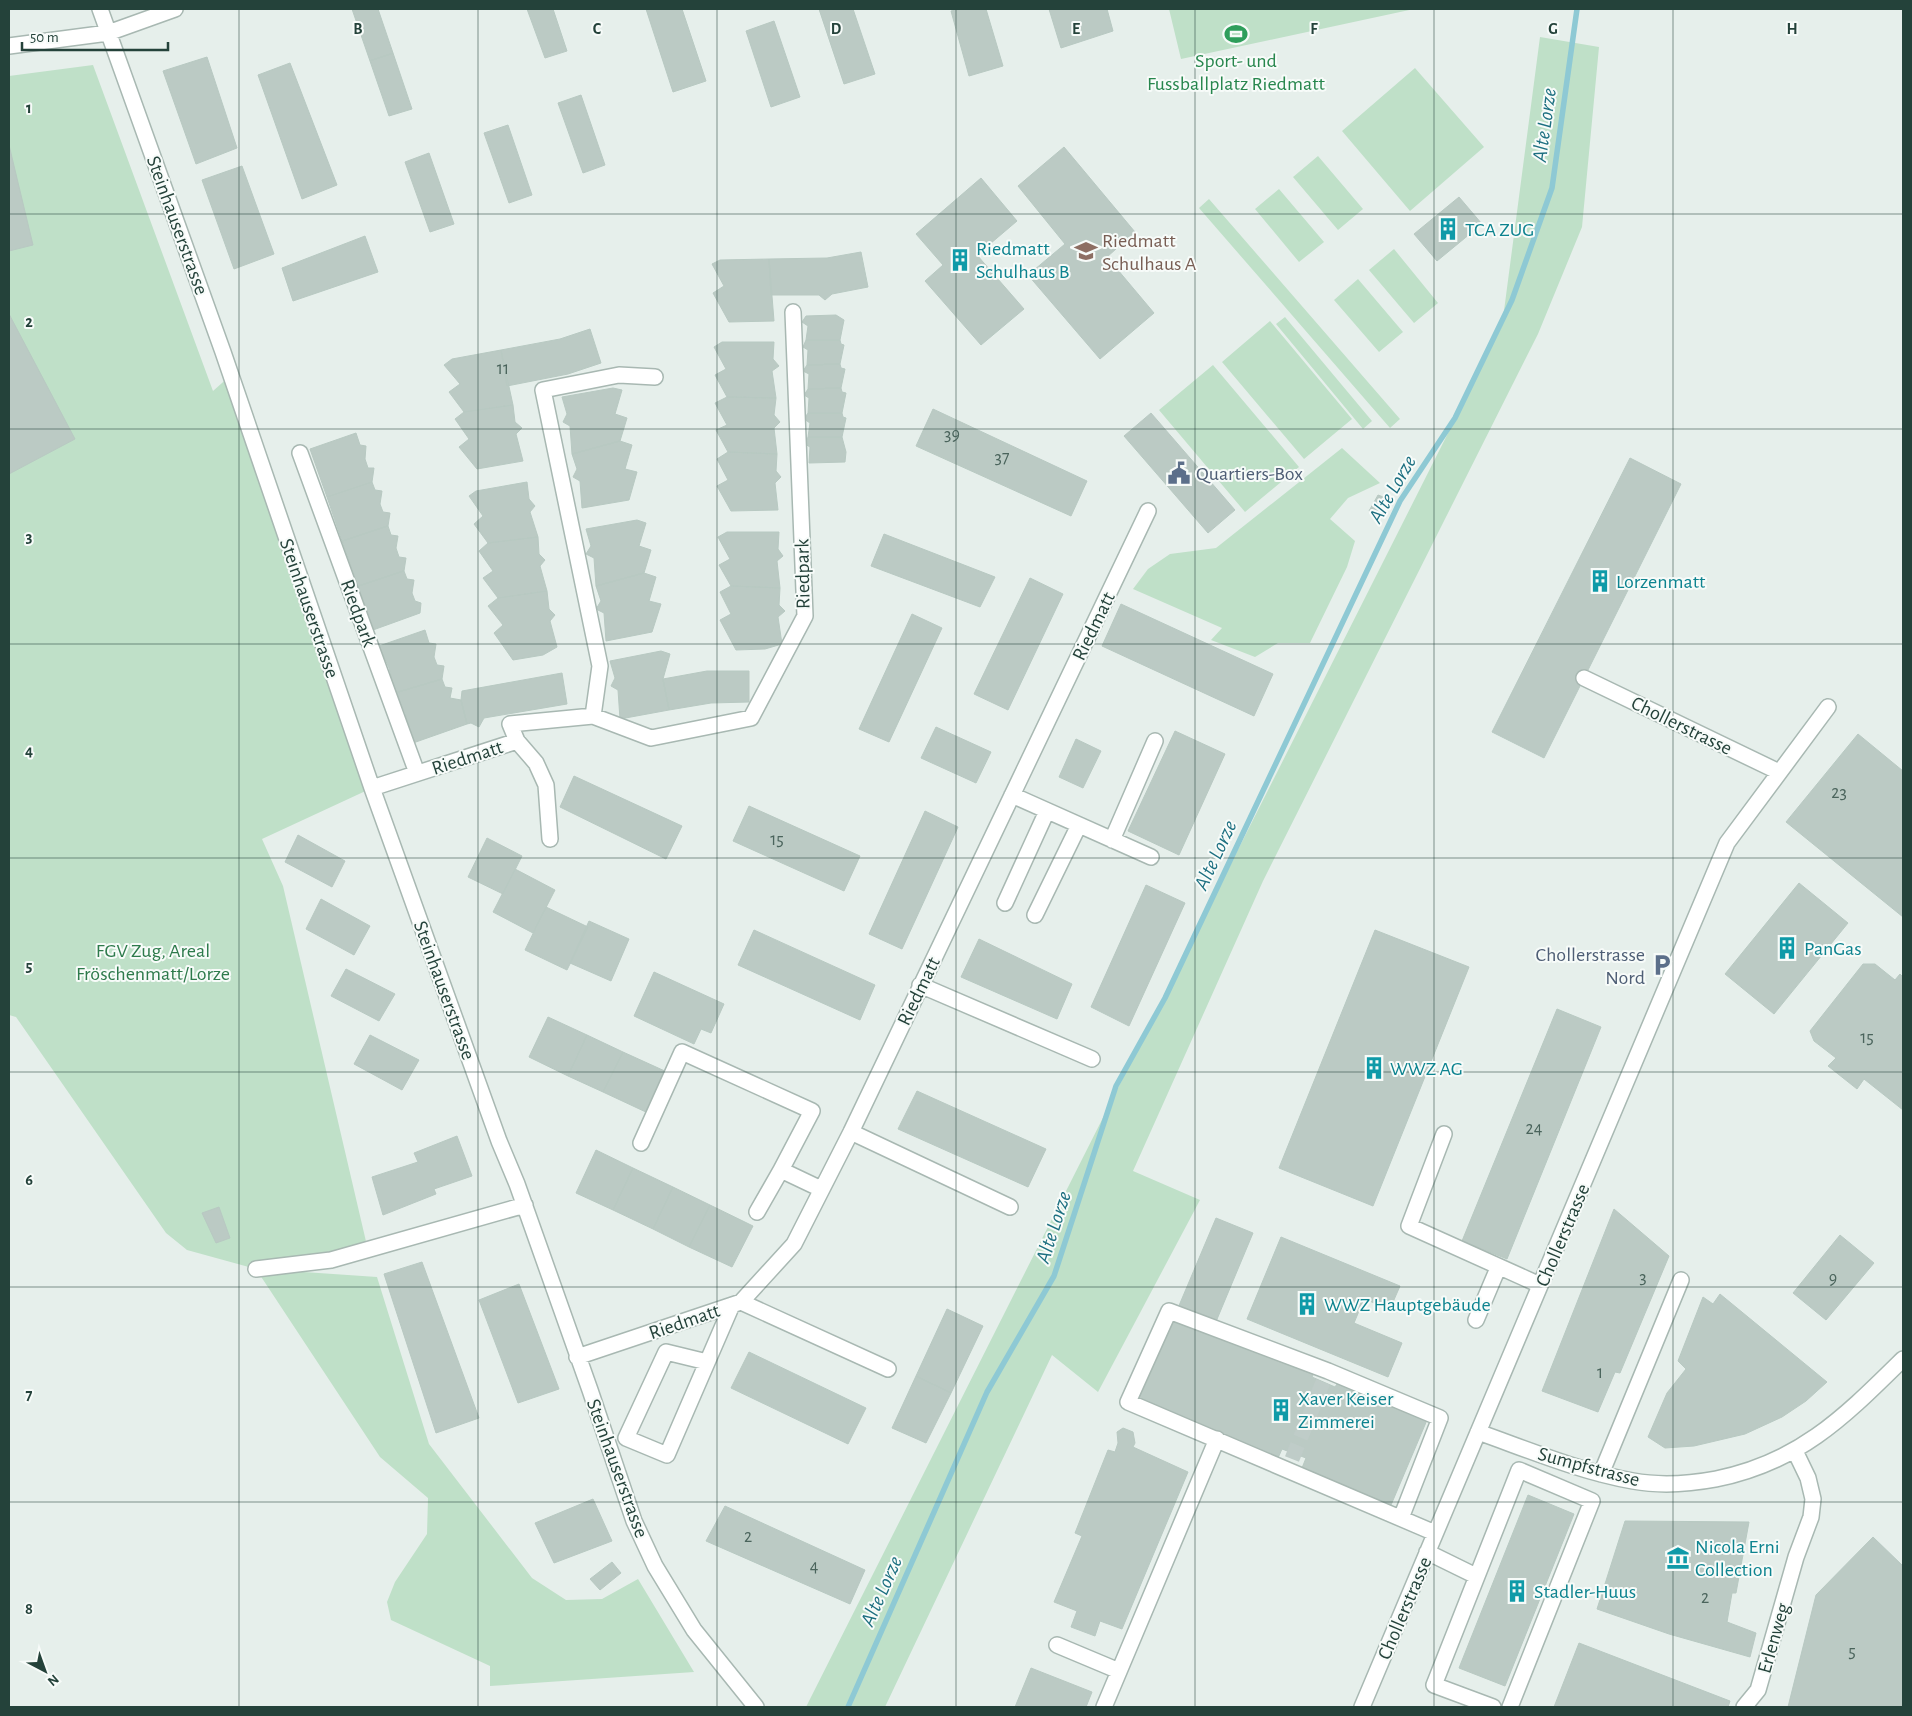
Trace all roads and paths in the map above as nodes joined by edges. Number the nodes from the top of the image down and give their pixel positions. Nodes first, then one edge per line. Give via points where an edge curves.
1 (100, 9) edge
2 (175, 9) edge
3 (108, 32) junction
4 (9, 46) edge
5 (793, 312) dead end
6 (655, 377) dead end
7 (300, 453) dead end
8 (1148, 511) dead end
9 (1584, 678) dead end
10 (1828, 707) dead end
11 (593, 716) junction
12 (517, 741) junction
13 (1155, 741) dead end
14 (1779, 772) junction
15 (417, 773) junction
16 (372, 788) junction
17 (1012, 795) junction
18 (1047, 811) junction
19 (1079, 825) junction
20 (550, 839) dead end
21 (1112, 840) junction
22 (1151, 857) dead end
23 (1005, 903) dead end
24 (1035, 915) dead end
25 (920, 985) junction
26 (1092, 1058) dead end
27 (851, 1132) junction
28 (1444, 1134) dead end
29 (641, 1143) dead end
30 (781, 1170) junction
31 (821, 1189) junction
32 (524, 1205) junction
33 (1010, 1207) dead end
34 (757, 1212) dead end
35 (1498, 1268) junction
36 (256, 1269) dead end
37 (1681, 1280) dead end
38 (1540, 1285) junction
39 (737, 1303) junction
40 (1476, 1320) dead end
41 (577, 1357) junction
42 (1903, 1359) edge
43 (707, 1362) junction
44 (888, 1369) dead end
45 (1478, 1432) junction
46 (1217, 1439) junction
47 (1795, 1451) junction
48 (1601, 1474) junction
49 (1401, 1518) junction
50 (1435, 1533) junction
51 (1428, 1552) junction
52 (1476, 1576) junction
53 (1057, 1646) dead end
54 (1119, 1671) junction
55 (756, 1707) edge
56 (1104, 1707) edge
57 (1362, 1707) edge
58 (1493, 1707) edge
59 (1510, 1707) edge
60 (1744, 1707) edge

1 - 3 street, Steinhauserstrasse
2 - 3 street
3 - 4 street
3 - 16 street, Steinhauserstrasse via 223,352
5 - 11 street, Riedpark via 805,616 751,718 650,738
6 - 11 street via 619,375 543,390 600,666
7 - 15 street, Riedpark
8 - 17 street, Riedmatt
9 - 14 street, Chollerstrasse
10 - 14 street, Chollerstrasse
11 - 12 street, Riedpark via 510,724
12 - 15 street, Riedmatt
12 - 20 street, Riedmatt via 536,763 546,785
13 - 21 street
14 - 38 street, Chollerstrasse via 1727,843
15 - 16 street, Riedmatt
16 - 32 street, Steinhauserstrasse
17 - 18 street
17 - 25 street, Riedmatt
18 - 19 street
18 - 23 street
19 - 21 street
19 - 24 street
21 - 22 street
25 - 26 street
25 - 27 street, Riedmatt
27 - 31 street, Riedmatt
27 - 33 street
28 - 35 street via 1409,1226
29 - 30 street via 682,1052 812,1111
30 - 31 street
30 - 34 street
31 - 39 street, Riedmatt via 794,1244
32 - 36 street via 331,1260
32 - 41 street, Steinhauserstrasse
35 - 38 street
35 - 40 street
37 - 48 street
38 - 45 street, Chollerstrasse
39 - 41 street, Riedmatt
39 - 43 street
39 - 44 street
41 - 55 street, Steinhauserstrasse via 634,1521 655,1566 694,1630
42 - 47 street, Sumpfstrasse via 1850,1411
43 - 43 street via 667,1455 626,1438 666,1352
45 - 48 street, Sumpfstrasse
45 - 50 street, Chollerstrasse
46 - 49 street via 1289,1464
46 - 49 street via 1128,1402 1169,1311 1326,1377 1440,1418
46 - 54 street
47 - 48 street, Sumpfstrasse via 1760,1468 1700,1482 1662,1484
47 - 60 street, Erlenweg via 1808,1478 1813,1499 1811,1517 1796,1557 1758,1690
49 - 50 street
50 - 51 street, Chollerstrasse
51 - 52 street
51 - 57 street, Chollerstrasse
52 - 58 street via 1434,1685
52 - 59 street via 1519,1470 1592,1501
53 - 54 street
54 - 56 street

